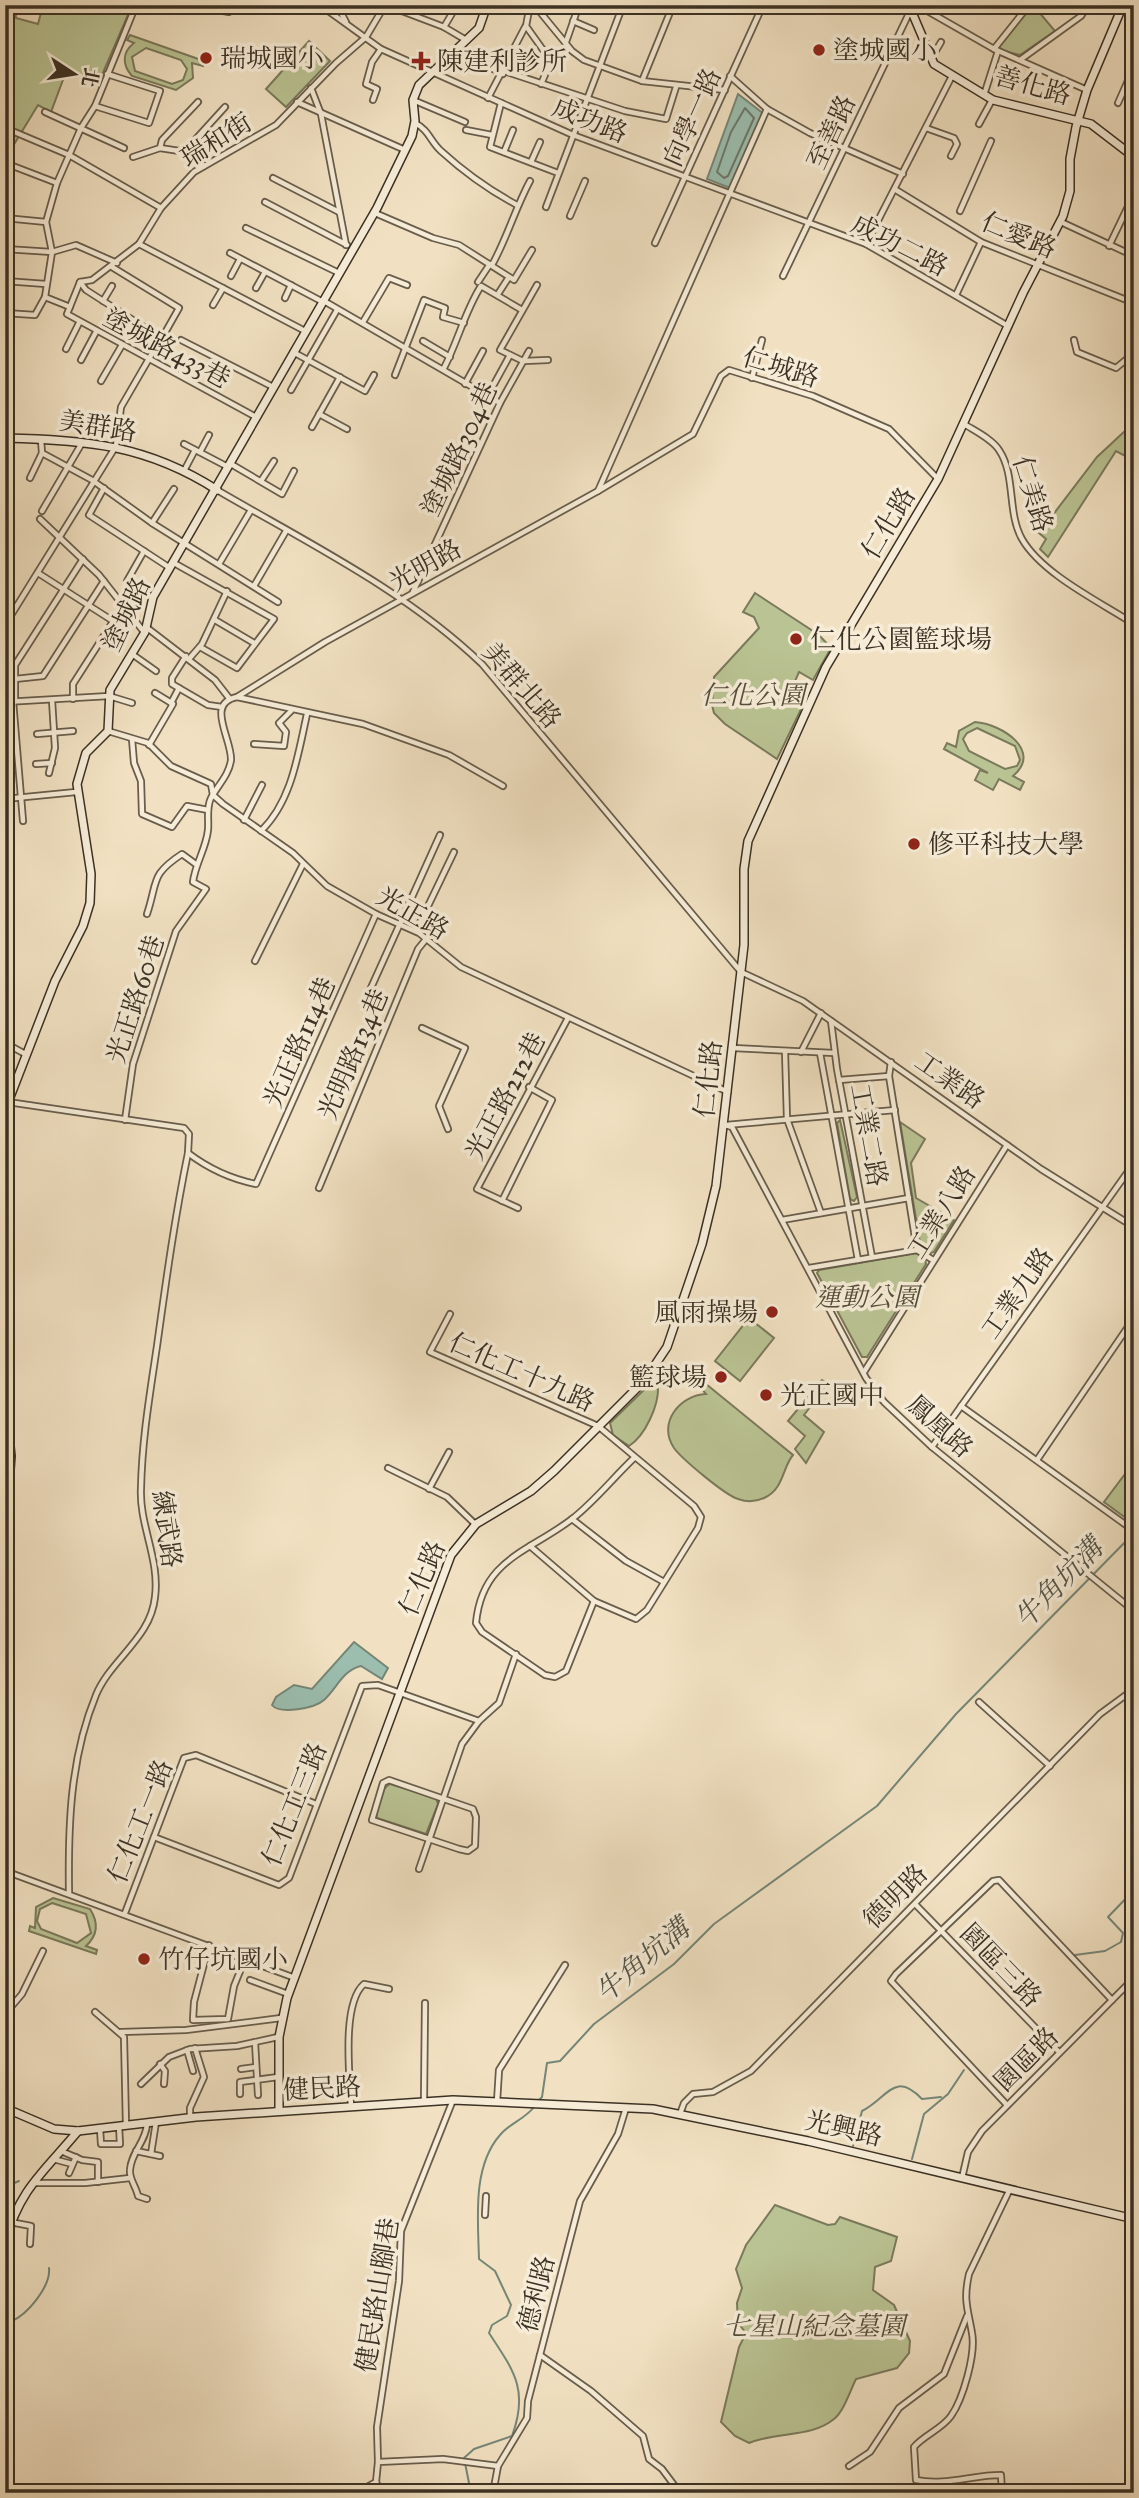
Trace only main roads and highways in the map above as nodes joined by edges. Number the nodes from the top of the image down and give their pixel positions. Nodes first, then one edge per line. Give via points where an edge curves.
1 (487, 5) edge
2 (1123, 5) edge
3 (914, 7) edge
4 (1078, 119) junction
5 (1134, 158) edge
6 (5, 438) edge
7 (217, 490) junction
8 (5, 1110) edge
9 (5, 1399) edge
10 (5, 1539) edge
11 (541, 2105) joint
12 (5, 2108) edge
13 (279, 2112) junction
14 (78, 2131) junction
15 (1134, 2219) edge
16 (8, 2221) edge
17 (5, 2242) edge

1 - 7 main road, 塗城路 via 479,28 421,82 414,100 415,123 405,150
2 - 4 main road, 仁化路
3 - 4 main road, 善化路 via 930,60 993,100
4 - 5 main road, 善化路 via 1102,131
4 - 13 main road, 仁化路 via 1070,152 1069,198 1061,222 1037,264 938,479 830,661 754,823 745,860 741,972 712,1211 667,1347 653,1371 537,1486 476,1524 450,1555 281,2018
6 - 7 main road, 美群路 via 116,446 185,469
7 - 8 main road, 塗城路 via 153,597 145,629 110,690 108,732 86,753 76,792 91,874 90,903
9 - 10 main road via 11,1456
11 - 13 main road, 健民路 via 453,2100
11 - 15 main road, 光興路 via 626,2107 680,2115
12 - 14 main road, 健民路 via 54,2129
13 - 14 main road, 健民路
14 - 16 main road via 30,2184
16 - 17 main road

